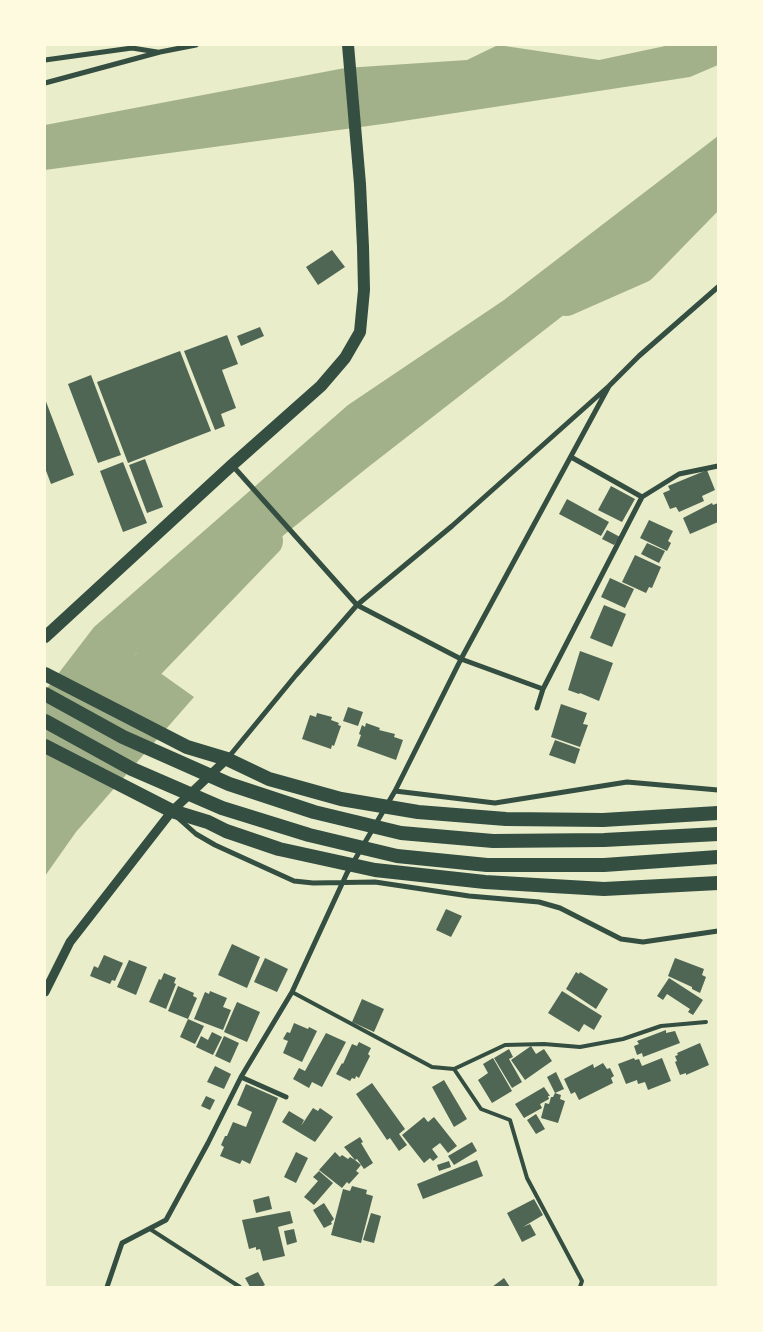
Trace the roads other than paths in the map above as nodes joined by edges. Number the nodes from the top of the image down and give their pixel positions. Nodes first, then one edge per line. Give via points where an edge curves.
1 (196, 45) edge
2 (348, 45) edge
3 (160, 52) junction
4 (45, 60) edge
5 (45, 83) edge
6 (718, 287) edge
7 (609, 386) junction
8 (571, 457) junction
9 (232, 465) junction
10 (718, 466) edge
11 (642, 497) junction
12 (357, 605) junction
13 (45, 637) edge
14 (461, 659) junction
15 (45, 674) edge
16 (543, 689) junction
17 (45, 694) edge
18 (537, 708) dead end
19 (45, 721) edge
20 (45, 746) edge
21 (226, 759) junction
22 (718, 790) edge
23 (394, 791) junction
24 (172, 812) junction
25 (718, 813) edge
26 (718, 834) edge
27 (718, 857) edge
28 (342, 882) junction
29 (718, 883) edge
30 (718, 931) edge
31 (45, 992) edge
32 (292, 992) junction
33 (706, 1022) dead end
34 (454, 1069) junction
35 (241, 1077) junction
36 (286, 1097) dead end
37 (150, 1229) junction
38 (106, 1287) edge
39 (240, 1287) edge
40 (580, 1287) edge

1 - 3 street
2 - 9 main road via 360,184 364,290 360,332 345,358 321,386
3 - 4 street via 132,48
3 - 5 street
6 - 7 street
7 - 8 street
7 - 12 street via 452,526
8 - 11 street
8 - 14 street
9 - 12 street
9 - 13 main road
10 - 11 street via 679,474
11 - 16 street
12 - 14 street
12 - 21 street
14 - 16 street
14 - 23 street
15 - 21 highway via 187,747
16 - 18 street
17 - 26 highway via 123,737 229,784 314,812 401,833 493,842
19 - 27 highway via 132,769 222,808 309,835 397,856 487,865 604,865
20 - 24 highway
21 - 24 street
21 - 25 highway via 269,779 341,799 418,812 506,819 602,820
22 - 23 street via 627,782 496,803
23 - 28 street
24 - 28 street via 196,834 215,845 294,881
24 - 29 highway via 279,849 374,870 604,890
24 - 31 street via 70,942
28 - 30 street via 375,882 469,896 539,902 560,908 621,939 644,942
28 - 32 street
32 - 34 lane via 432,1067
32 - 35 street
33 - 34 lane via 661,1026 623,1039 580,1047 505,1045
34 - 40 lane via 482,1109 510,1120 527,1178 582,1280
35 - 36 street
35 - 37 street via 166,1220
37 - 38 street via 122,1243
37 - 39 lane

